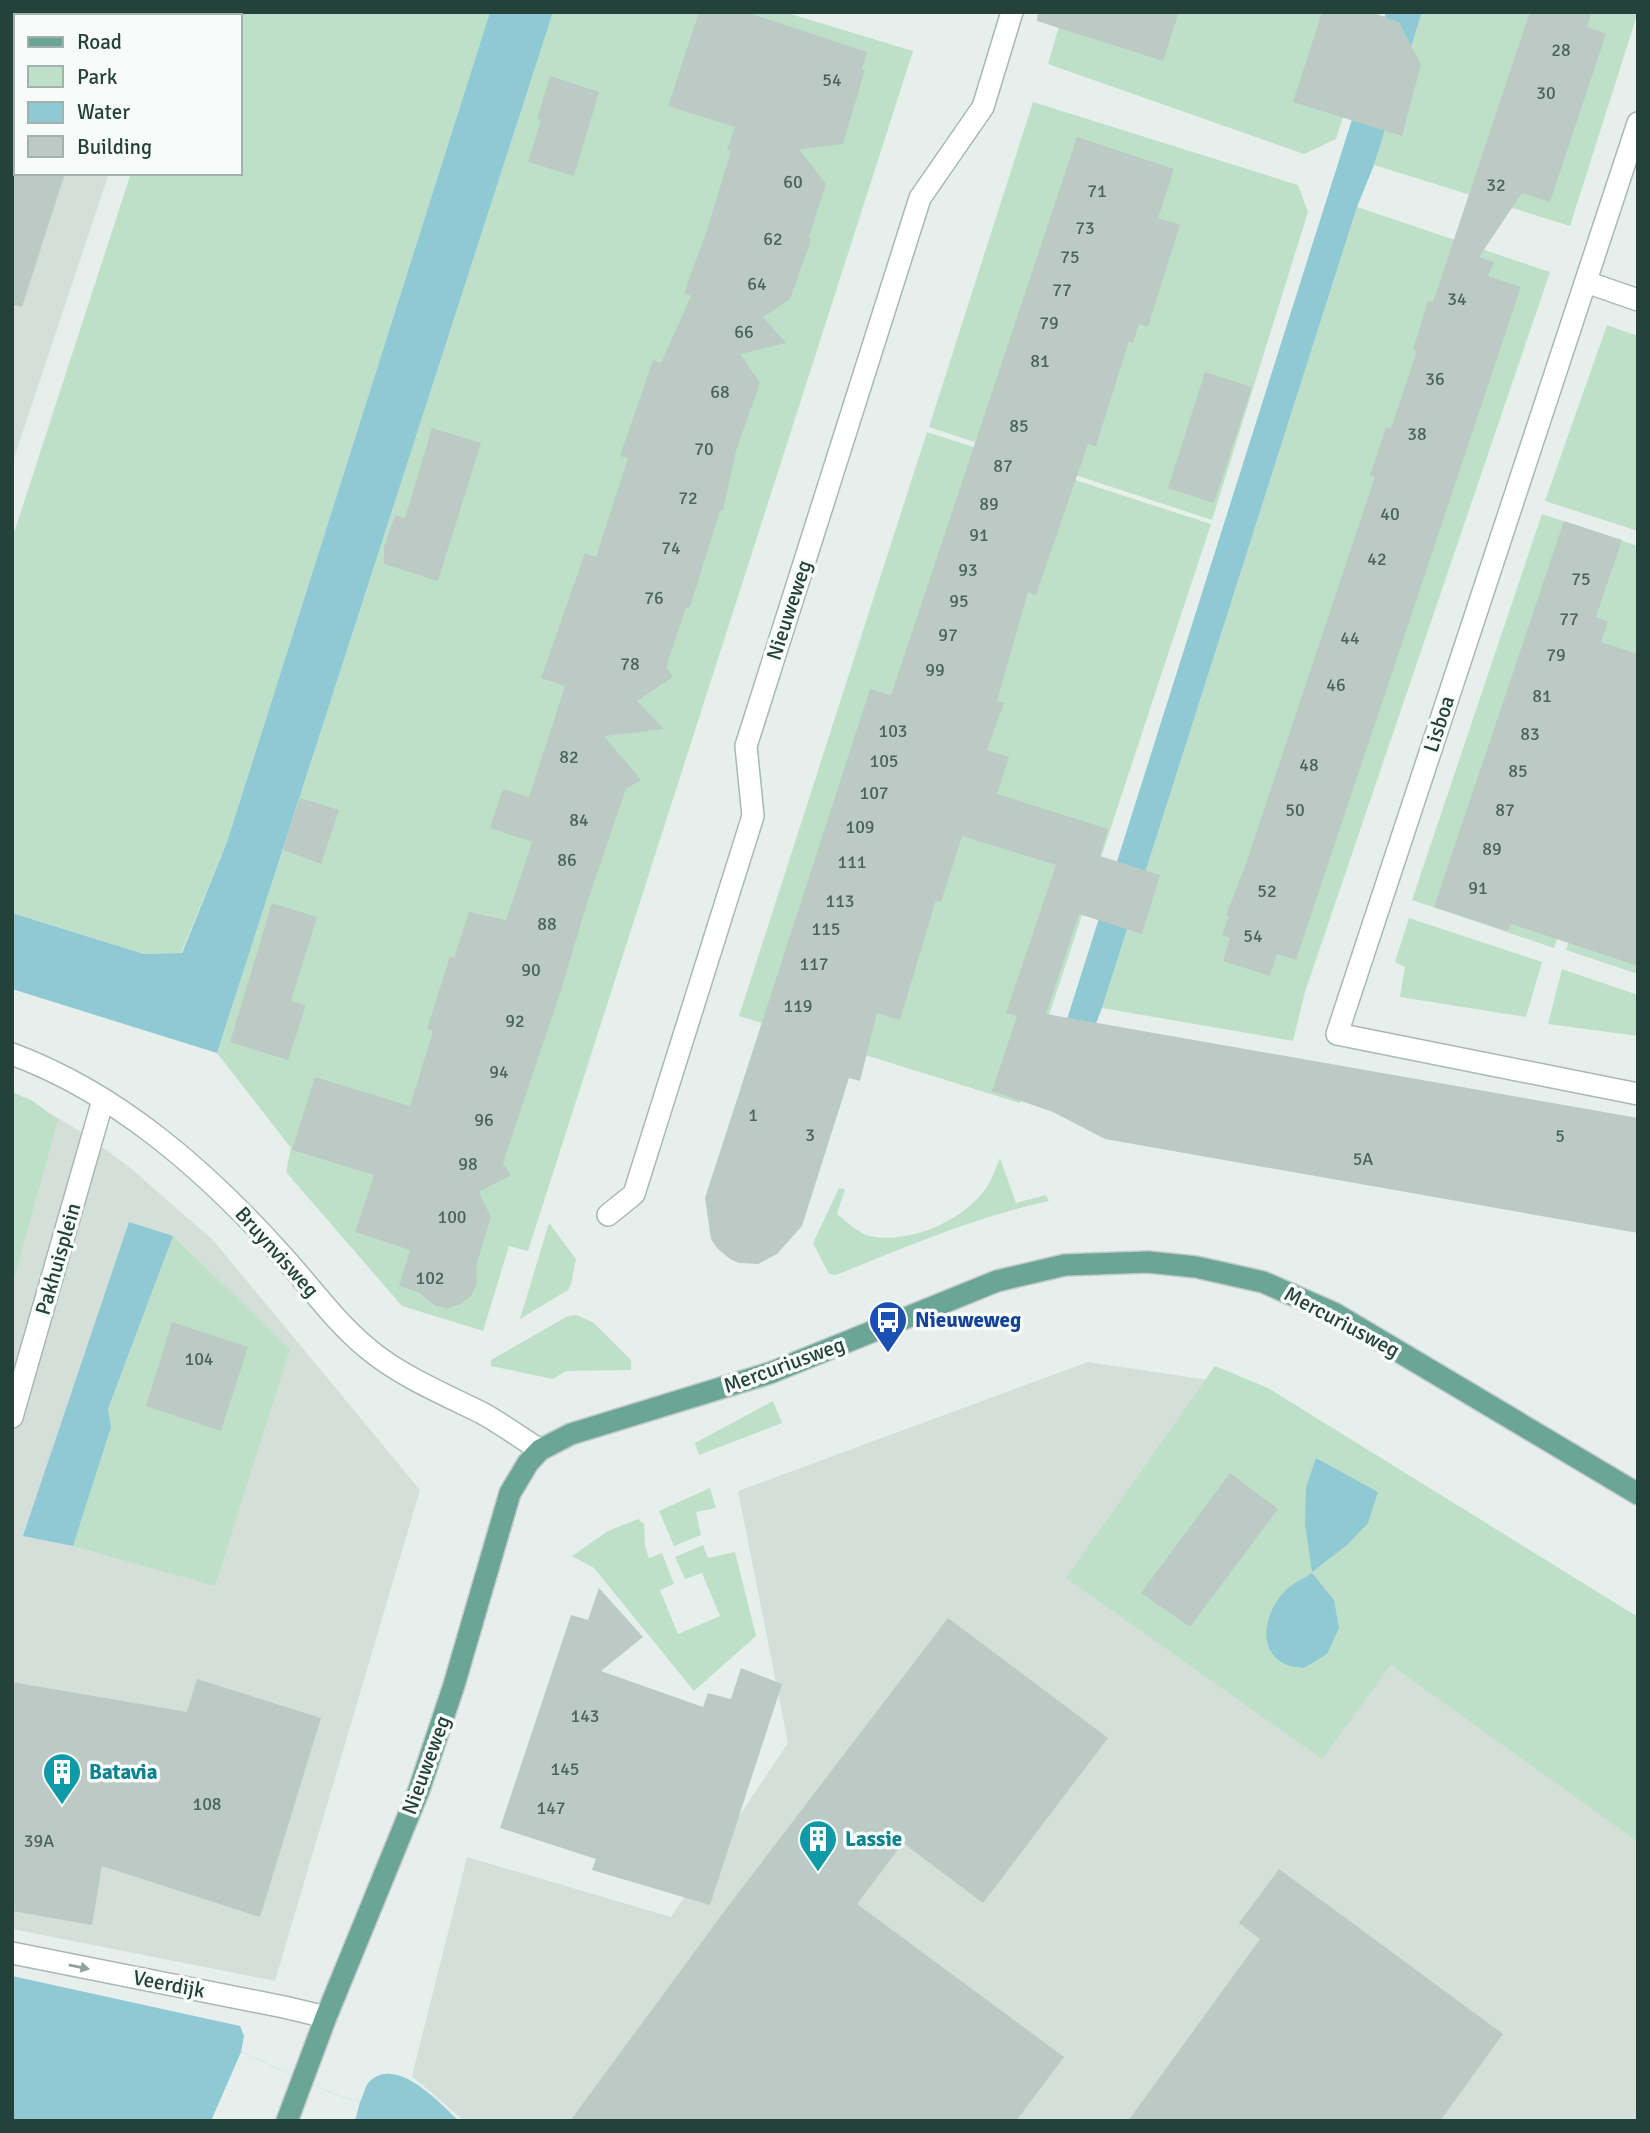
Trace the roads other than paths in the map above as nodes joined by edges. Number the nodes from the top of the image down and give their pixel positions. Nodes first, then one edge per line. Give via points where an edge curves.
1 (1012, 12) edge
2 (1638, 123) edge
3 (1586, 282) junction
4 (1638, 300) edge
5 (12, 1054) edge
6 (1638, 1094) edge
7 (103, 1100) junction
8 (608, 1215) dead end
9 (12, 1417) edge
10 (540, 1450) junction
11 (1638, 1494) edge
12 (12, 1953) edge
13 (326, 2017) junction
14 (288, 2121) edge

1 - 8 street, Nieuweweg via 983,107 920,198 746,746 753,816 634,1194
2 - 3 street, Lisboa
3 - 4 street
3 - 6 street, Lisboa via 1337,1034
5 - 7 street, Bruynvisweg
7 - 9 street, Pakhuisplein
7 - 10 street, Bruynvisweg via 207,1178 346,1330 370,1350
10 - 11 main road, Mercuriusweg via 571,1434 770,1373 997,1281 1065,1265 1148,1262 1263,1282 1334,1313
10 - 13 main road, Nieuweweg via 518,1477 504,1509 419,1790
12 -> 13 street, Veerdijk
13 - 14 main road, Nieuweweg

